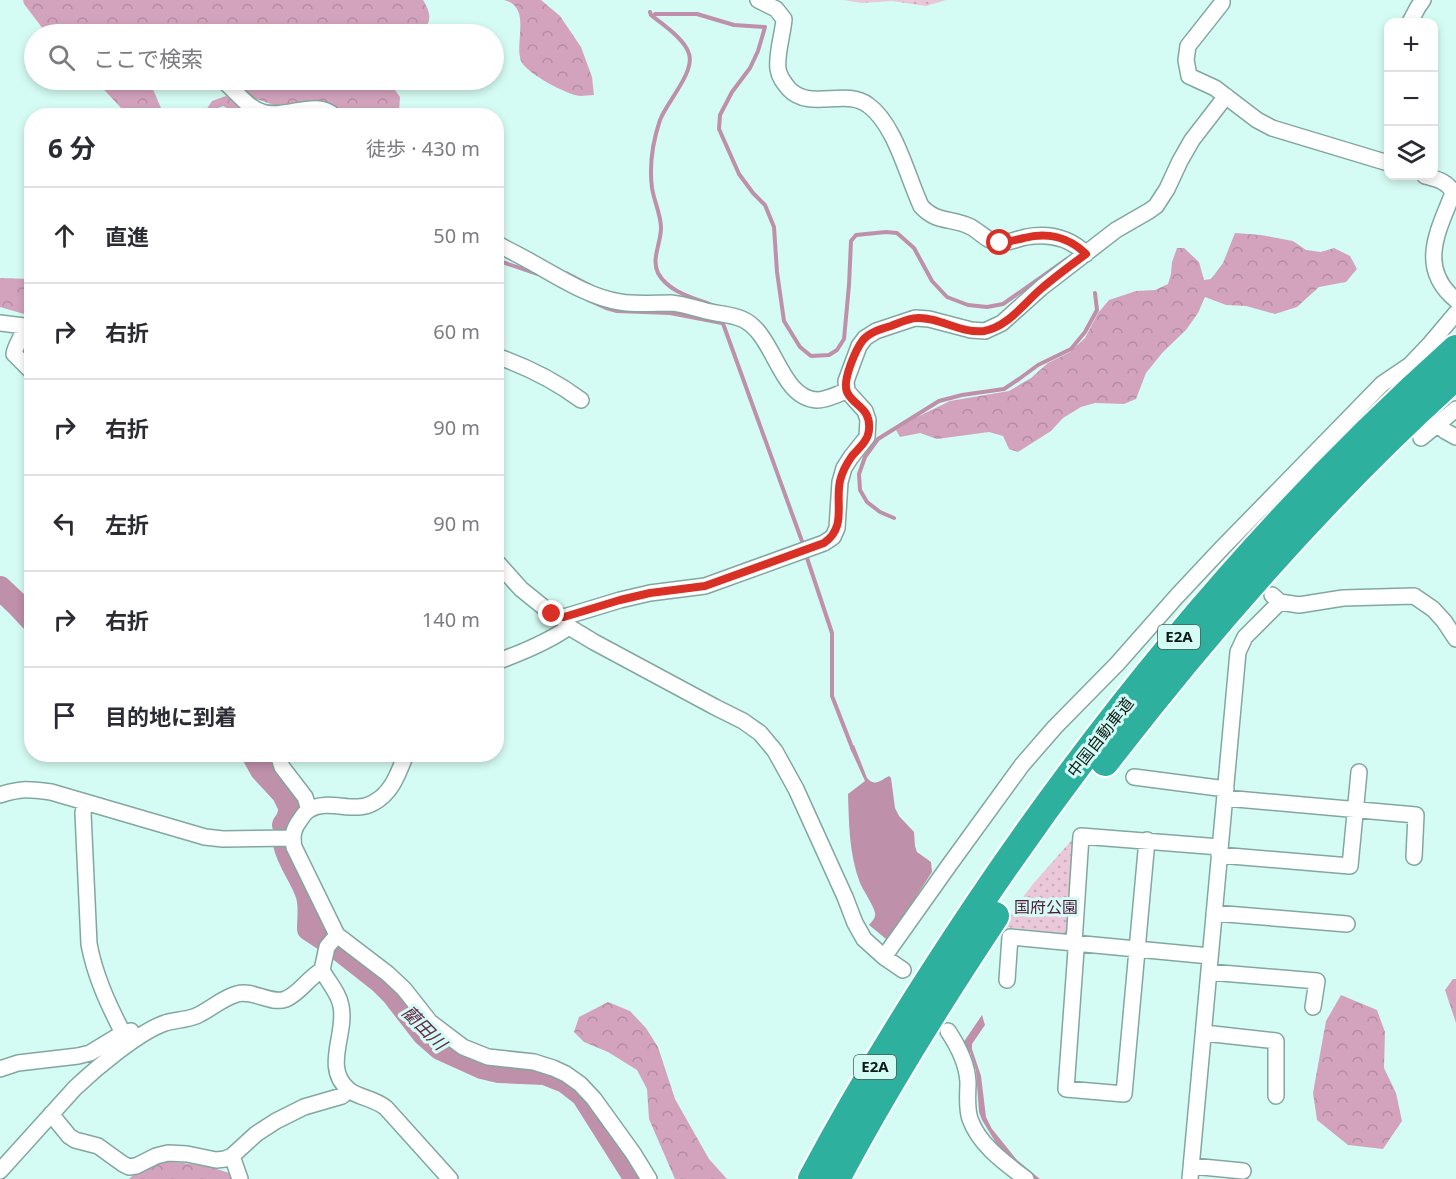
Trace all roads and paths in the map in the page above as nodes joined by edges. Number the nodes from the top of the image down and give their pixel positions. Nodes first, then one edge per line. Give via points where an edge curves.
1 (758, 0) edge
2 (1222, 0) edge
3 (1423, 0) edge
4 (1412, 18) edge
5 (233, 90) edge
6 (1226, 96) junction
7 (255, 108) edge
8 (1384, 162) edge
9 (1436, 180) edge
10 (504, 247) edge
11 (1086, 254) junction
12 (1456, 300) edge
13 (1456, 314) edge
14 (0, 323) edge
15 (24, 326) edge
16 (24, 333) edge
17 (1456, 349) edge
18 (504, 359) edge
19 (24, 364) edge
20 (1456, 376) edge
21 (847, 392) junction
22 (581, 400) dead end
23 (1456, 409) edge
24 (1438, 424) junction
25 (1456, 437) edge
26 (1421, 438) dead end
27 (504, 570) edge
28 (567, 622) junction
29 (1456, 639) edge
30 (504, 659) edge
31 (280, 762) edge
32 (403, 762) edge
33 (1359, 772) dead end
34 (1134, 777) dead end
35 (1225, 794) junction
36 (0, 795) edge
37 (85, 803) junction
38 (309, 810) junction
39 (1356, 810) junction
40 (292, 838) junction
41 (1147, 840) junction
42 (1219, 851) junction
43 (1414, 857) dead end
44 (1214, 913) junction
45 (1347, 924) dead end
46 (332, 940) junction
47 (1074, 943) junction
48 (1137, 949) junction
49 (1210, 956) junction
50 (884, 957) junction
51 (322, 970) junction
52 (903, 970) dead end
53 (1209, 972) junction
54 (1007, 980) dead end
55 (1313, 1007) dead end
56 (165, 1023) junction
57 (948, 1031) dead end
58 (123, 1033) junction
59 (1204, 1033) junction
60 (0, 1068) edge
61 (349, 1090) junction
62 (1276, 1096) dead end
63 (51, 1114) junction
64 (232, 1156) junction
65 (0, 1171) edge
66 (1242, 1171) dead end
67 (1191, 1172) edge
68 (240, 1179) edge
69 (450, 1179) edge
70 (650, 1179) edge
71 (812, 1179) edge
72 (836, 1179) edge
73 (1026, 1179) edge

1 - 11 street via 776,9 784,19 778,58 782,81 802,97 858,99 869,105 882,118 927,213 970,227 991,241 1047,236 1061,238
2 - 6 street via 1188,46 1186,60 1189,76
3 - 4 street
5 - 7 street
6 - 8 street via 1272,128
6 - 11 street via 1192,140 1156,206
9 - 12 street via 1450,186 1453,192 1434,240 1434,262 1438,279
10 - 21 street via 606,299 685,304 743,319 762,336 797,392 817,400
11 - 21 street via 1002,323 985,331 915,318 876,331 859,346 846,381
13 - 50 street via 1410,365 1382,384 1227,552 1177,596 1055,727 1022,765
14 - 15 street
16 - 19 street via 14,354
17 - 71 highway, 中国自動車道 / E2A via 1369,429 1302,498 1123,705 1001,871 942,959
18 - 22 street via 547,377
20 - 72 highway, 中国自動車道 / E2A via 1316,514 1251,585 1075,800 954,978
21 - 28 street via 865,411 869,428 867,437 844,468 833,537 705,586 620,600
23 - 24 street
24 - 25 street
24 - 26 street
27 - 28 street via 522,590
28 - 30 street via 562,632
28 - 50 street via 594,642 760,733 796,789 855,923 864,939
29 - 35 street via 1433,609 1414,596 1343,598 1299,605 1276,599 1238,652
31 - 38 street via 305,797
32 - 38 street via 393,786 370,805 320,806
33 - 39 street
34 - 35 street
35 - 39 street
35 - 42 street
36 - 37 street via 30,789
37 - 40 street via 205,837
37 - 58 street via 89,944 97,979
38 - 40 street via 295,827
39 - 42 street via 1350,866
39 - 43 street via 1416,814
40 - 46 street
41 - 42 street
41 - 47 street via 1081,836
41 - 48 street
42 - 44 street
44 - 45 street
44 - 49 street
46 - 51 street
46 - 70 street via 388,974 430,1022 463,1047 488,1057 534,1062 567,1074 594,1099
47 - 48 street
47 - 48 street via 1066,1089 1124,1094
47 - 54 street via 1010,937
48 - 49 street
49 - 53 street
50 - 52 street
51 - 56 street via 283,1000 237,994 196,1016
51 - 61 street via 341,1005 336,1067
53 - 55 street via 1317,981
53 - 59 street
56 - 58 street
56 - 63 street via 133,1041 88,1076
57 - 73 street via 962,1056 968,1078 970,1118 976,1131 987,1146
58 - 60 street via 90,1053
59 - 62 street via 1276,1041
59 - 67 street
61 - 64 street via 276,1121
61 - 69 street via 386,1108
63 - 64 street via 69,1136 98,1146 129,1167 168,1153 216,1160
63 - 65 street
64 - 68 street
66 - 67 street

